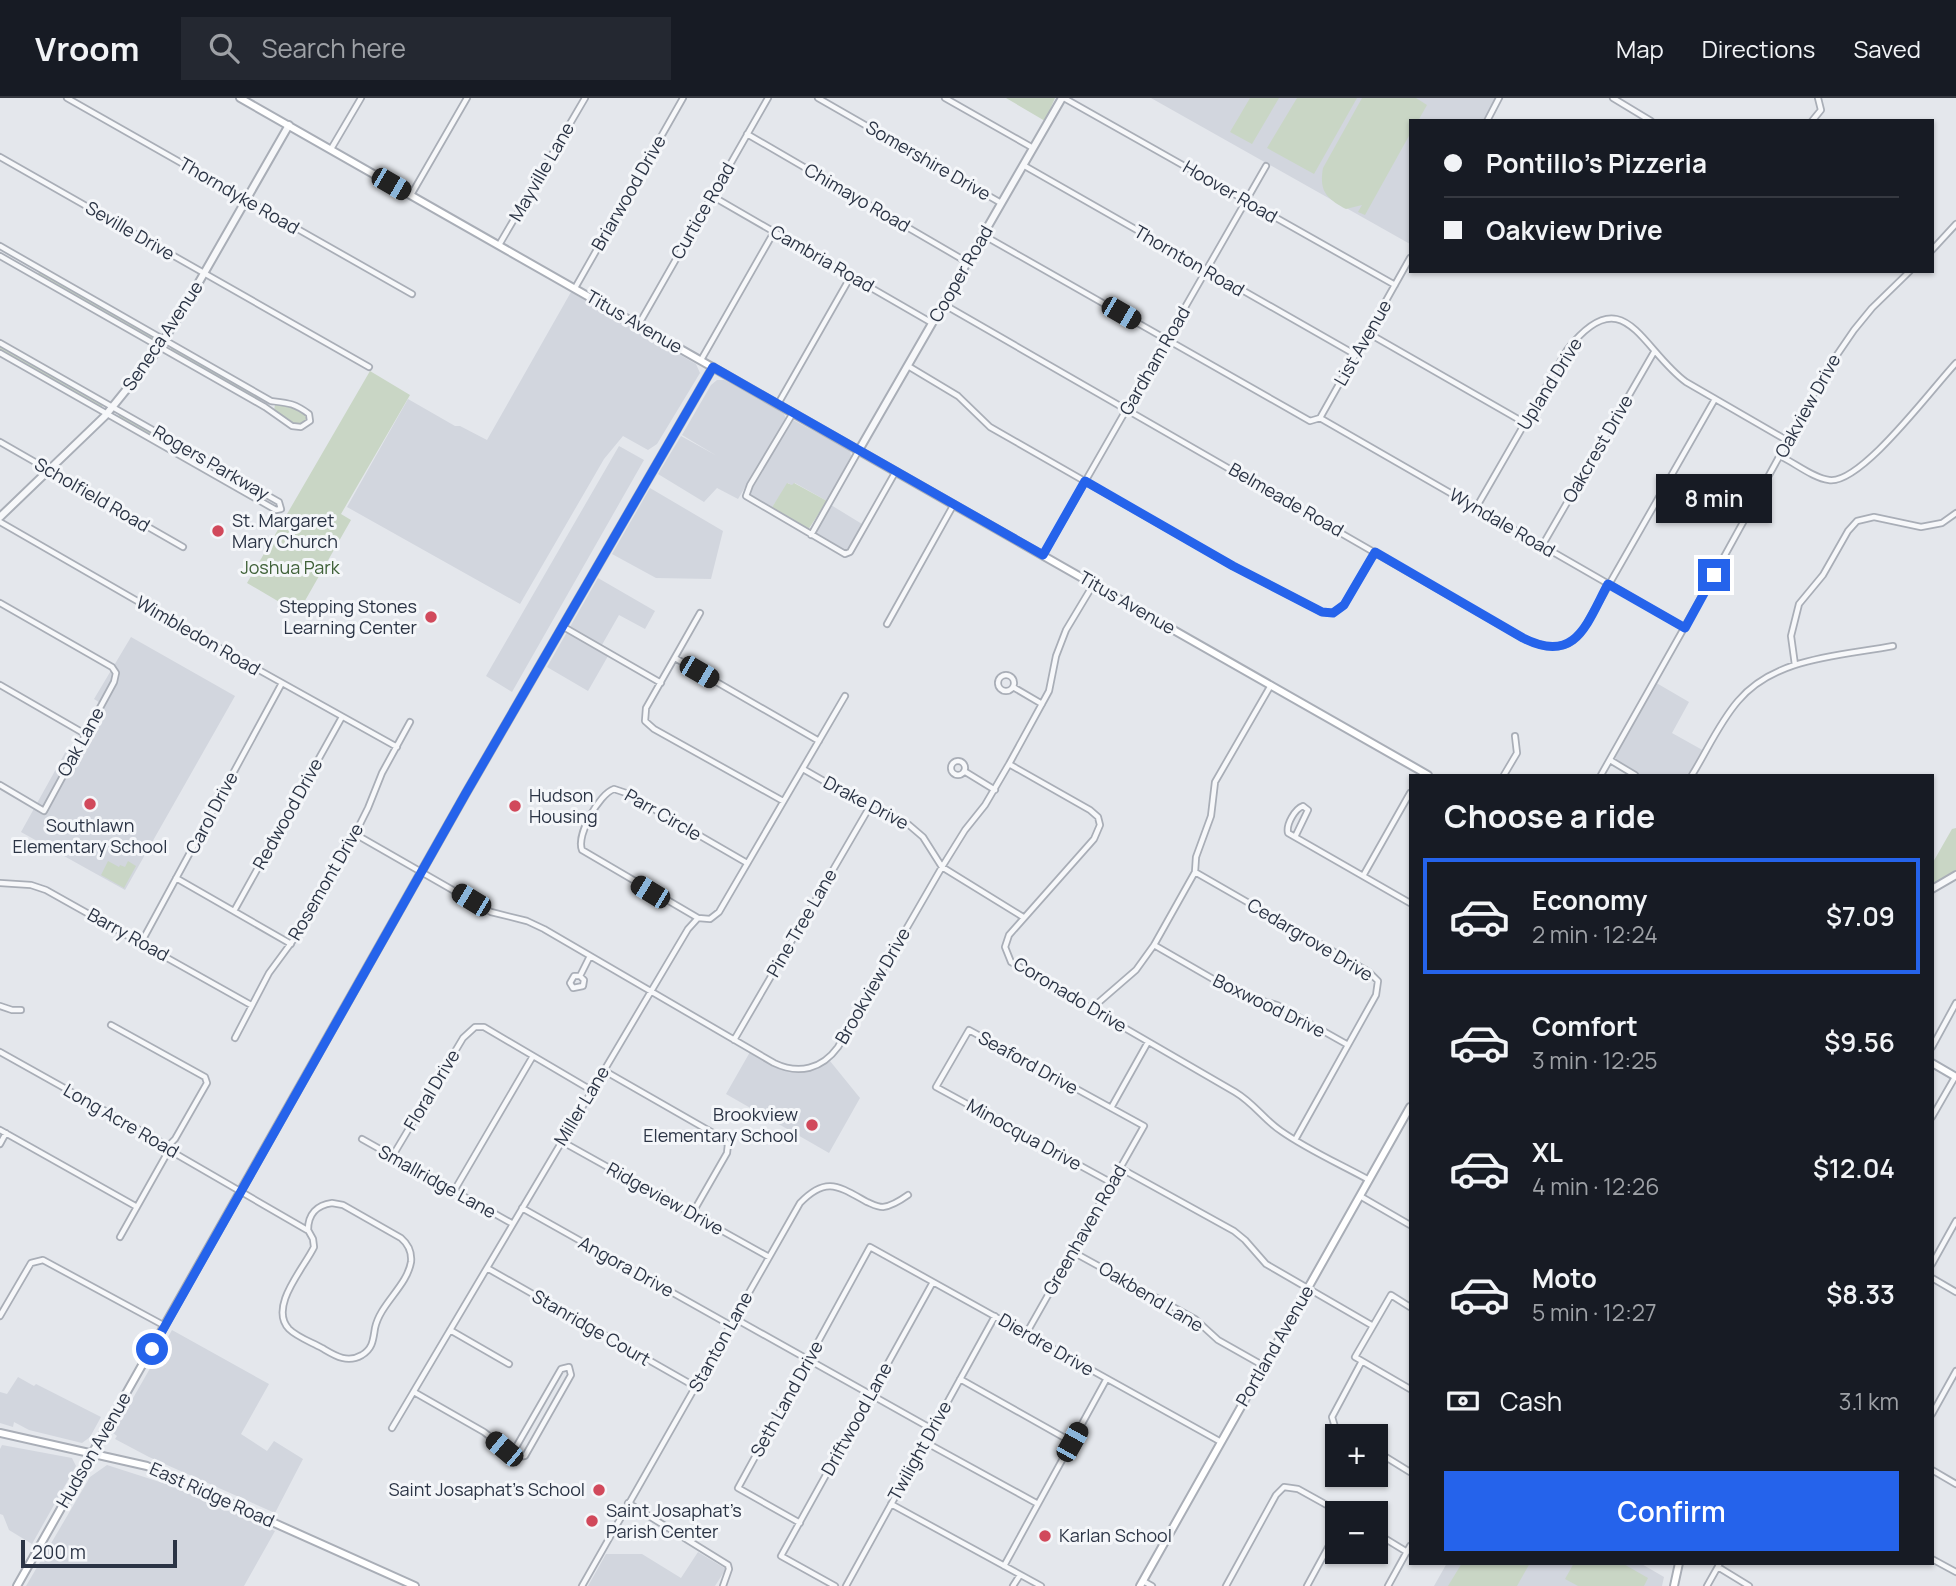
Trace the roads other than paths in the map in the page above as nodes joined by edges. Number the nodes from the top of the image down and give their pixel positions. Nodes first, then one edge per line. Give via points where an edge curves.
1 (67, 98) edge
2 (240, 98) edge
3 (361, 98) edge
4 (467, 98) edge
5 (584, 98) edge
6 (683, 98) edge
7 (768, 98) edge
8 (818, 98) edge
9 (945, 98) edge
10 (1063, 98) edge
11 (1499, 98) edge
12 (1613, 98) edge
13 (1818, 98) edge
14 (1488, 119) edge
15 (1648, 119) edge
16 (1814, 119) edge
17 (289, 125) junction
18 (747, 134) junction
19 (1033, 148) junction
20 (331, 149) junction
21 (0, 157) edge
22 (1023, 165) junction
23 (1266, 166) dead end
24 (411, 195) junction
25 (712, 196) junction
26 (246, 200) junction
27 (1247, 201) junction
28 (1001, 203) junction
29 (1956, 224) edge
30 (774, 232) junction
31 (983, 234) junction
32 (499, 245) junction
33 (0, 246) edge
34 (1934, 248) edge
35 (0, 256) edge
36 (1409, 260) edge
37 (968, 262) junction
38 (38, 268) junction
39 (1207, 271) junction
40 (1908, 273) edge
41 (204, 274) junction
42 (34, 276) junction
43 (851, 276) junction
44 (1395, 285) junction
45 (575, 288) junction
46 (412, 294) dead end
47 (943, 304) junction
48 (932, 323) junction
49 (639, 324) junction
50 (1368, 333) junction
51 (165, 340) junction
52 (1167, 340) junction
53 (0, 343) edge
54 (160, 347) junction
55 (1654, 352) junction
56 (0, 353) edge
57 (1356, 355) junction
58 (701, 360) junction
59 (1956, 363) edge
60 (908, 366) junction
61 (369, 367) dead end
62 (713, 367) junction
63 (1715, 399) junction
64 (269, 400) junction
65 (778, 404) junction
66 (265, 407) junction
67 (114, 408) junction
68 (1126, 409) junction
69 (793, 412) junction
70 (107, 414) junction
71 (1320, 418) junction
72 (1525, 423) junction
73 (1788, 441) junction
74 (0, 442) edge
75 (859, 450) junction
76 (1780, 456) junction
77 (50, 471) junction
78 (896, 471) junction
79 (1085, 481) junction
80 (954, 504) junction
81 (1476, 508) junction
82 (1956, 513) edge
83 (0, 519) edge
84 (811, 535) junction
85 (1542, 546) junction
86 (183, 547) dead end
87 (1375, 552) junction
88 (1043, 555) junction
89 (1094, 584) junction
90 (1608, 584) junction
91 (0, 603) edge
92 (700, 613) dead end
93 (887, 624) dead end
94 (562, 626) junction
95 (1685, 628) junction
96 (1893, 646) dead end
97 (675, 658) junction
98 (1795, 665) junction
99 (282, 683) junction
100 (661, 683) junction
101 (0, 685) edge
102 (1271, 685) junction
103 (1013, 687) dead end
104 (845, 696) dead end
105 (1042, 704) junction
106 (342, 717) junction
107 (410, 722) dead end
108 (85, 734) junction
109 (1515, 736) dead end
110 (819, 741) junction
111 (397, 747) junction
112 (1610, 760) junction
113 (1009, 764) junction
114 (803, 769) junction
115 (964, 771) dead end
116 (1424, 774) edge
117 (1505, 774) edge
118 (1602, 774) edge
119 (1633, 774) edge
120 (1693, 774) edge
121 (0, 785) edge
122 (995, 790) junction
123 (1409, 795) edge
124 (783, 801) junction
125 (869, 807) junction
126 (355, 834) junction
127 (1295, 837) junction
128 (747, 863) junction
129 (942, 867) junction
130 (422, 872) junction
131 (1195, 872) junction
132 (1956, 875) edge
133 (1363, 876) junction
134 (176, 878) junction
135 (0, 883) edge
136 (1934, 888) edge
137 (1409, 902) edge
138 (234, 911) junction
139 (1023, 917) junction
140 (698, 918) junction
141 (141, 943) junction
142 (291, 944) junction
143 (1154, 945) junction
144 (590, 956) junction
145 (580, 976) dead end
146 (650, 991) junction
147 (1956, 1003) edge
148 (251, 1004) junction
149 (0, 1006) edge
150 (1091, 1009) junction
151 (21, 1010) dead end
152 (111, 1025) dead end
153 (234, 1038) dead end
154 (734, 1040) junction
155 (1148, 1042) junction
156 (1934, 1042) edge
157 (1348, 1045) junction
158 (0, 1052) edge
159 (533, 1056) junction
160 (1934, 1064) edge
161 (603, 1070) junction
162 (1956, 1077) edge
163 (936, 1087) joint
164 (591, 1090) junction
165 (1111, 1108) junction
166 (1409, 1109) edge
167 (1934, 1115) edge
168 (1144, 1126) joint
169 (0, 1130) edge
170 (6, 1133) junction
171 (362, 1139) dead end
172 (1295, 1140) junction
173 (561, 1141) junction
174 (0, 1144) edge
175 (169, 1148) junction
176 (392, 1157) junction
177 (1120, 1168) junction
178 (1369, 1180) junction
179 (1112, 1183) junction
180 (454, 1191) junction
181 (240, 1192) junction
182 (908, 1195) dead end
183 (1360, 1196) junction
184 (137, 1207) junction
185 (522, 1208) junction
186 (692, 1214) junction
187 (1956, 1221) edge
188 (513, 1224) junction
189 (1409, 1224) edge
190 (308, 1230) junction
191 (120, 1237) dead end
192 (870, 1247) joint
193 (1073, 1252) junction
194 (769, 1257) junction
195 (1934, 1260) edge
196 (487, 1268) junction
197 (1934, 1279) edge
198 (933, 1282) junction
199 (1309, 1288) junction
200 (1956, 1292) edge
201 (1409, 1306) edge
202 (0, 1315) edge
203 (995, 1317) junction
204 (734, 1318) junction
205 (730, 1325) junction
206 (165, 1326) junction
207 (1373, 1326) junction
208 (450, 1331) junction
209 (1026, 1334) junction
210 (809, 1360) junction
211 (1362, 1361) junction
212 (509, 1364) dead end
213 (1264, 1366) junction
214 (1956, 1371) edge
215 (960, 1379) junction
216 (1107, 1379) junction
217 (696, 1387) junction
218 (1409, 1388) edge
219 (414, 1392) junction
220 (870, 1394) junction
221 (1934, 1410) edge
222 (1334, 1424) edge
223 (392, 1428) dead end
224 (932, 1429) junction
225 (0, 1433) edge
226 (925, 1442) junction
227 (1072, 1442) junction
228 (1221, 1442) junction
229 (92, 1454) junction
230 (512, 1454) junction
231 (1388, 1458) edge
232 (1409, 1471) edge
233 (1934, 1471) edge
234 (1956, 1484) edge
235 (628, 1503) junction
236 (891, 1504) junction
237 (1038, 1504) junction
238 (1325, 1504) edge
239 (800, 1523) junction
240 (1388, 1540) edge
241 (1409, 1548) edge
242 (1407, 1552) junction
243 (1325, 1553) edge
244 (1934, 1560) edge
245 (1679, 1565) edge
246 (1719, 1565) edge
247 (1004, 1566) junction
248 (1956, 1572) edge
249 (1020, 1575) junction
250 (1142, 1583) edge
251 (17, 1586) edge
252 (415, 1586) edge
253 (582, 1586) edge
254 (723, 1586) edge
255 (835, 1586) edge
256 (846, 1586) edge
257 (1013, 1586) edge
258 (1041, 1586) edge
259 (1152, 1586) edge
260 (1226, 1586) edge
261 (1307, 1586) edge
262 (1388, 1586) edge
263 (1674, 1586) edge
264 (1707, 1586) edge
265 (1749, 1586) edge

1 - 26 street, Thorndyke Road
2 - 17 main road, Titus Avenue
3 - 20 street
4 - 24 street
5 - 32 street, Mayville Lane
6 - 45 street, Briarwood Drive
7 - 18 street, Curtice Road
8 - 28 street, Somershire Drive
9 - 19 street
10 - 19 street, Cooper Road
10 - 27 street, Hoover Road
11 - 14 street
12 - 15 street
13 - 16 street via 1821,110
17 - 20 main road, Titus Avenue
17 - 26 street, Seneca Avenue
18 - 25 street, Curtice Road
18 - 37 street, Chimayo Road
19 - 22 street, Cooper Road
20 - 24 main road, Titus Avenue
21 - 41 street, Seville Drive
22 - 28 street, Cooper Road
22 - 39 street, Thornton Road
23 - 27 street, Gardham Road
24 - 32 main road, Titus Avenue
25 - 30 street, Cambria Road
25 - 49 street, Curtice Road
26 - 41 street, Seneca Avenue
26 - 46 street, Thorndyke Road
27 - 39 street, Gardham Road
27 - 44 street, Hoover Road
28 - 31 street, Cooper Road
29 - 34 street
30 - 43 street, Cambria Road
30 - 58 street
31 - 37 street, Cooper Road
31 - 52 street
32 - 45 main road, Titus Avenue
33 - 38 street
35 - 42 street
36 - 44 street, List Avenue
37 - 47 street, Cooper Road
38 - 42 street
38 - 51 street
39 - 52 street, Gardham Road
39 - 57 street, Thornton Road
40 - 73 street, Oakview Drive via 1845,341
41 - 51 street, Seneca Avenue
41 - 61 street, Seville Drive
42 - 54 street
43 - 48 street, Cambria Road
43 - 65 street
44 - 50 street, List Avenue
45 - 49 main road, Titus Avenue
47 - 48 street, Cooper Road
47 - 68 street, Belmeade Road
48 - 60 street, Cooper Road
49 - 58 main road, Titus Avenue
50 - 57 street, List Avenue
50 - 72 street
51 - 54 street, Seneca Avenue
51 - 64 street
52 - 68 street, Gardham Road
52 - 71 street via 1310,421
53 - 67 street, Rogers Parkway
54 - 66 street
54 - 67 street, Seneca Avenue
55 - 63 street, Upland Drive via 1680,377
55 - 72 street, Upland Drive via 1627,323 1612,319 1596,322 1567,350
55 - 85 street, Oakcrest Drive
56 - 70 street, Rogers Parkway
57 - 71 street, List Avenue
58 - 62 main road, Titus Avenue
59 - 76 street via 1882,447 1846,476 1826,480
60 - 75 street, Cooper Road
60 - 79 street via 958,396 990,427
62 - 65 main road, Titus Avenue
62 - 94 main road, Hudson Avenue
63 - 73 street, Upland Drive
63 - 90 street, Belmeade Road
64 - 66 street
64 - 66 street via 292,403 309,414 310,421 292,426
65 - 69 main road, Titus Avenue
67 - 70 street, Seneca Avenue
67 - 70 street, Rogers Parkway via 279,502 281,509
68 - 79 street, Gardham Road
68 - 87 street, Belmeade Road
69 - 75 main road, Titus Avenue
69 - 84 street via 746,496
70 - 77 street, Seneca Avenue
71 - 81 street, Wyndale Road
72 - 81 street, Upland Drive
73 - 76 street, Oakview Drive
74 - 77 street, Scholfield Road
75 - 78 main road, Titus Avenue
75 - 84 street
76 - 95 street, Oakview Drive
77 - 83 street, Seneca Avenue
77 - 86 street, Scholfield Road
78 - 80 main road, Titus Avenue
78 - 84 street via 848,554
79 - 87 street via 1322,612 1333,613 1344,605
79 - 88 street, Gardham Road
80 - 88 main road, Titus Avenue
80 - 93 street
81 - 85 street, Wyndale Road
82 - 98 street via 1941,523 1921,527 1874,517 1857,521 1823,576 1799,604 1791,636
83 - 99 street, Wimbledon Road
85 - 90 street, Wyndale Road
87 - 90 street, Belmeade Road via 1523,638 1552,647 1566,645 1580,635
88 - 89 main road, Titus Avenue
89 - 102 main road, Titus Avenue
89 - 105 street, Brookview Drive via 1063,637
90 - 95 street, Wyndale Road
91 - 108 street, Oak Lane via 116,673
92 - 97 street
94 - 100 street
94 - 130 main road, Hudson Avenue
95 - 112 street, Oakview Drive
96 - 98 street
97 - 100 street
97 - 110 street
98 - 120 street via 1767,677 1745,694 1727,715
99 - 106 street, Wimbledon Road
99 - 134 street, Carol Drive
100 - 124 street via 644,712 645,721
101 - 108 street
102 - 116 main road, Titus Avenue
102 - 131 street via 1215,782
103 - 105 street
104 - 110 street, Miller Lane
105 - 113 street, Brookview Drive
106 - 111 street, Wimbledon Road
106 - 138 street, Redwood Drive
107 - 111 street, Rosemont Drive
108 - 121 street, Oak Lane via 44,811
109 - 117 street via 1517,753
110 - 114 street, Miller Lane
111 - 126 street, Rosemont Drive
112 - 118 street, Oakview Drive
112 - 119 street
113 - 122 street, Brookview Drive
113 - 139 street, Coronado Drive via 1090,810 1100,825 1094,839
114 - 124 street, Miller Lane
114 - 125 street, Drake Drive
115 - 122 street
122 - 129 street, Brookview Drive
123 - 133 street
124 - 128 street, Miller Lane
125 - 129 street, Drake Drive via 916,830
125 - 154 street, Pine Tree Lane
126 - 130 street, Brookview Drive
126 - 142 street, Rosemont Drive
127 - 127 street via 1286,829 1303,806 1307,815
127 - 133 street
128 - 140 street, Miller Lane via 716,916
128 - 140 street, Parr Circle via 626,793 614,789 604,795 582,833 582,850
129 - 139 street, Drake Drive
129 - 154 street, Brookview Drive via 828,1058 809,1069 789,1069
130 - 144 street, Brookview Drive via 491,912 532,923
130 - 181 main road, Hudson Avenue
131 - 143 street
131 - 157 street, Cedargrove Drive via 1376,978 1378,990
132 - 136 street
133 - 137 street
134 - 138 street
134 - 141 street, Carol Drive
135 - 141 street, Barry Road via 41,888
138 - 142 street
139 - 150 street, Coronado Drive via 1005,943 1011,962
140 - 146 street, Miller Lane
141 - 148 street, Barry Road
142 - 148 street, Rosemont Drive
143 - 150 street via 1136,970
143 - 157 street, Boxwood Drive via 1239,994 1277,1005
144 - 145 street
144 - 146 street, Brookview Drive
146 - 154 street, Brookview Drive
146 - 161 street, Miller Lane
147 - 156 street
148 - 153 street, Rosemont Drive
149 - 151 street
150 - 155 street, Coronado Drive
152 - 175 street via 205,1077 207,1083
155 - 165 street
155 - 172 street, Coronado Drive via 1248,1100
157 - 172 street, Cedargrove Drive
158 - 175 street, Long Acre Road
159 - 164 street
159 - 176 street, Floral Drive via 484,1027 475,1027 463,1038
159 - 180 street
160 - 162 main road
161 - 164 street, Miller Lane
161 - 186 street via 727,1143 727,1153
162 - 167 street
163 - 165 street, Seaford Drive via 969,1030
163 - 179 street, Minocqua Drive
164 - 173 street, Miller Lane
165 - 168 street, Seaford Drive
166 - 178 main road, Portland Avenue
168 - 177 street, Greenhaven Road
169 - 170 street
170 - 174 street
170 - 184 street
171 - 176 street, Smallridge Lane
172 - 178 street, Coronado Drive
173 - 185 street, Miller Lane
173 - 186 street, Ridgeview Drive
175 - 181 street, Long Acre Road
175 - 184 street
176 - 180 street, Smallridge Lane
177 - 179 street, Greenhaven Road
177 - 199 street via 1234,1231 1262,1261
178 - 183 main road, Portland Avenue
179 - 193 street, Greenhaven Road
180 - 188 street, Smallridge Lane
181 - 190 street, Long Acre Road
181 - 206 main road, Hudson Avenue
182 - 194 street, Stanton Lane via 879,1207 839,1187 818,1188 800,1203
183 - 189 street
183 - 199 main road, Portland Avenue
184 - 191 street
185 - 188 street, Miller Lane
185 - 205 street, Angora Drive
186 - 194 street, Ridgeview Drive
187 - 195 street
188 - 196 street, Miller Lane
190 - 190 street via 314,1247 285,1298 283,1318 304,1338 337,1356 355,1359 373,1344 376,1325 409,1269 411,1252 401,1238 338,1204 318,1208
192 - 198 street, Dierdre Drive
192 - 210 street, Seth Land Drive
193 - 209 street, Greenhaven Road
193 - 213 street, Oakbend Lane via 1195,1319 1218,1340
194 - 204 street, Stanton Lane
196 - 208 street, Miller Lane
196 - 217 street, Stanridge Court
197 - 200 street
198 - 203 street, Dierdre Drive
198 - 220 street, Driftwood Lane
199 - 207 street
199 - 213 main road, Portland Avenue
201 - 207 street via 1391,1295
202 - 206 street via 27,1268 39,1260
203 - 209 street, Dierdre Drive
203 - 215 street, Twilight Drive
204 - 205 street, Stanton Lane
204 - 210 street
205 - 217 street, Stanton Lane
206 - 229 main road, Hudson Avenue
207 - 211 street via 1355,1357
208 - 212 street
208 - 219 street, Miller Lane
209 - 216 street, Dierdre Drive
210 - 220 street
210 - 239 street, Seth Land Drive via 738,1488
211 - 218 street
211 - 222 street via 1332,1417
213 - 228 main road, Portland Avenue
214 - 221 street
215 - 224 street, Twilight Drive
215 - 227 street
216 - 227 street
216 - 228 street, Dierdre Drive
217 - 235 street, Stanton Lane
219 - 223 street, Miller Lane
219 - 230 street via 484,1432
220 - 224 street
220 - 239 street, Driftwood Lane
224 - 226 street, Twilight Drive
225 - 229 main road, East Ridge Road
226 - 236 street, Twilight Drive
226 - 237 street
227 - 237 street
228 - 250 main road, Portland Avenue
229 - 251 main road, Hudson Avenue
229 - 252 main road, East Ridge Road via 147,1466
230 - 230 street via 525,1456 571,1375 569,1367 561,1369
231 - 232 street
233 - 234 street
235 - 253 street, Stanton Lane
235 - 254 street via 728,1565
236 - 247 street
236 - 256 street, Twilight Drive
237 - 247 street
238 - 260 street via 1289,1486 1279,1490
239 - 255 street, Driftwood Lane via 781,1556
240 - 242 street
241 - 242 street
242 - 262 street
243 - 261 street
244 - 248 street
245 - 263 main road
246 - 264 street
246 - 265 street
247 - 249 street
249 - 257 street
249 - 258 street
250 - 259 street

